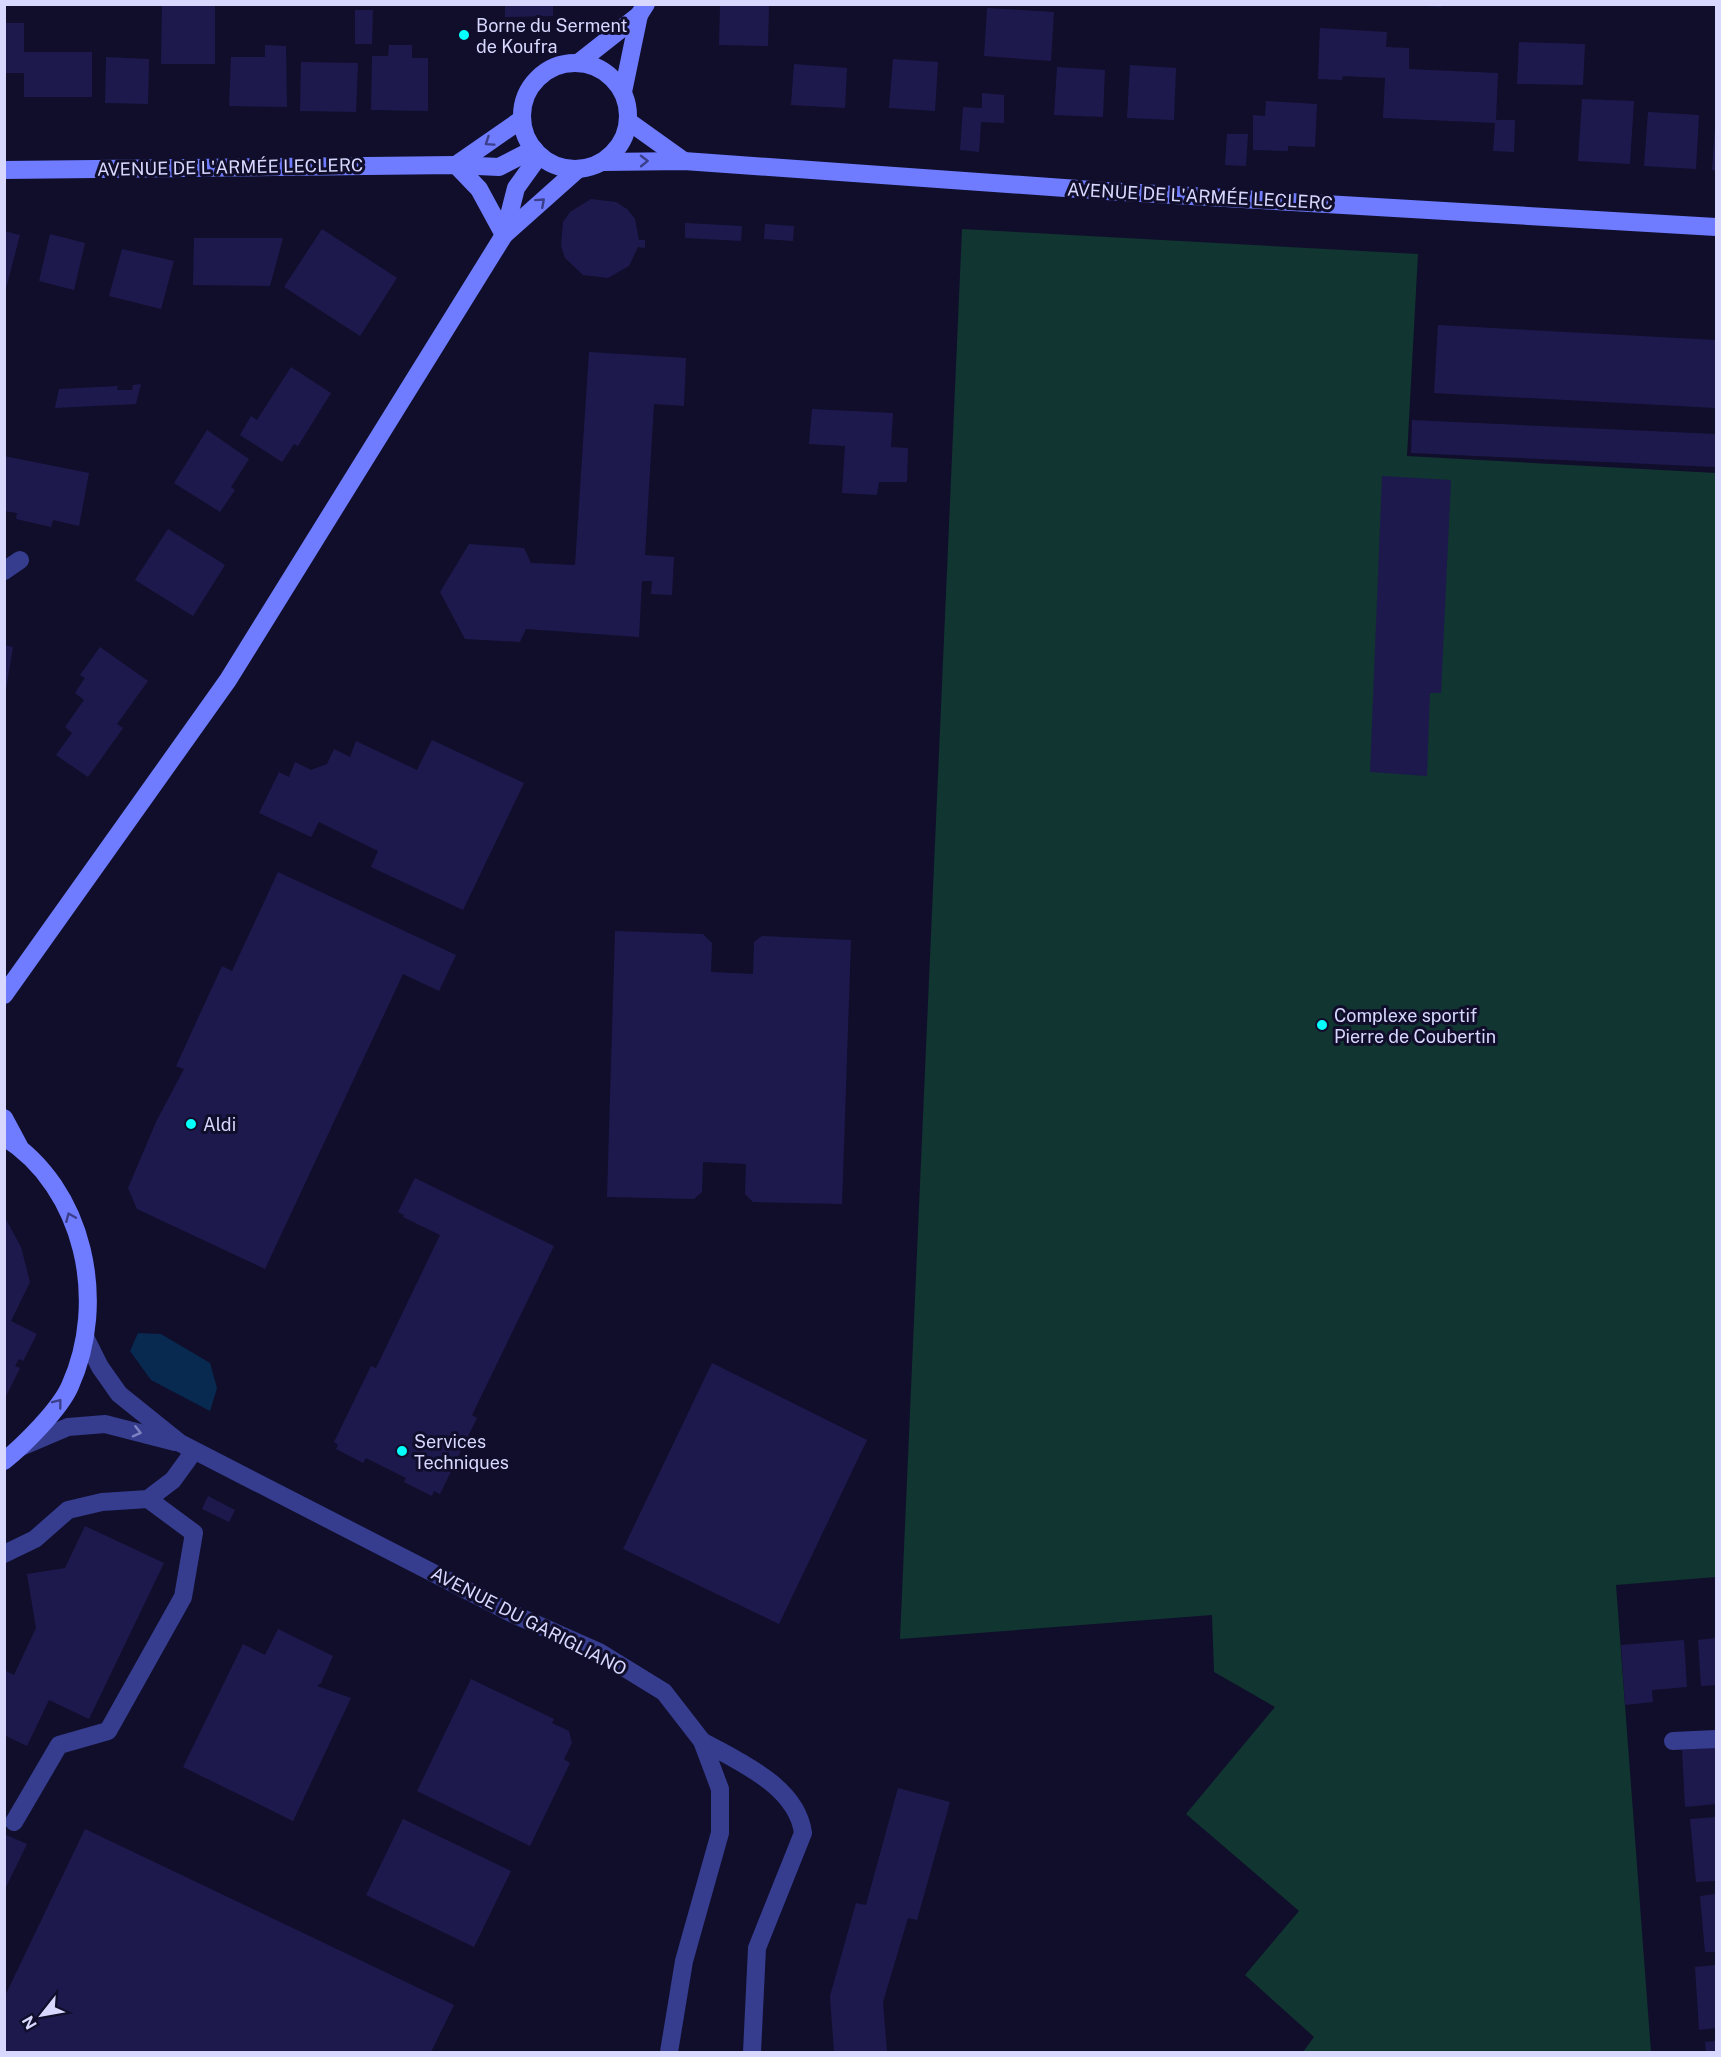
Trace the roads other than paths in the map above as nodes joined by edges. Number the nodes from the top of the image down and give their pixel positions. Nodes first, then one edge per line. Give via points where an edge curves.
1 (642, 10) edge
2 (578, 63) junction
3 (623, 92) junction
4 (522, 120) junction
5 (628, 121) junction
6 (536, 152) junction
7 (684, 161) junction
8 (603, 162) junction
9 (456, 165) junction
10 (4, 170) edge
11 (577, 170) junction
12 (1716, 227) edge
13 (504, 235) junction
14 (20, 560) dead end
15 (4, 571) edge
16 (4, 995) edge
17 (4, 1118) edge
18 (12, 1141) edge
19 (85, 1337) junction
20 (21, 1447) junction
21 (187, 1447) junction
22 (4, 1461) edge
23 (148, 1499) junction
24 (4, 1554) edge
25 (1716, 1739) edge
26 (702, 1741) junction
27 (1673, 1741) dead end
28 (14, 1822) dead end
29 (669, 2052) edge
30 (752, 2052) edge

1 - 2 main road
1 - 3 main road
2 - 3 main road via 602,70
2 - 4 main road via 555,67 541,75 527,95
3 - 5 main road
4 - 6 main road via 528,142
4 -> 9 main road
5 - 7 main road
5 - 8 main road via 621,145
6 - 9 main road, AVENUE DE L'ARMÉE LECLERC via 499,167
6 - 11 main road via 562,168
6 - 13 main road via 516,188
8 -> 7 main road, AVENUE DE L'ARMÉE LECLERC
7 - 12 main road, AVENUE DE L'ARMÉE LECLERC via 1106,191
8 - 11 main road
9 - 10 main road, AVENUE DE L'ARMÉE LECLERC
9 - 13 main road via 479,189
13 -> 11 main road
13 - 16 main road via 228,680
14 - 15 street
17 - 18 main road
19 -> 18 main road via 90,1291 83,1249 56,1191
20 -> 19 main road via 70,1388
19 - 21 street, AVENUE DU GARIGLIANO via 119,1394
20 -> 21 street, AVENUE DU GARIGLIANO via 68,1427 105,1424
20 - 22 main road
21 - 23 street via 173,1480
21 - 26 street, AVENUE DU GARIGLIANO via 513,1614 599,1652 664,1692
23 - 24 street via 102,1502 68,1510 35,1539
23 - 28 street via 194,1533 183,1597 108,1731 59,1745
25 - 27 street
26 - 29 street, AVENUE DU GARIGLIANO via 720,1789 720,1833 684,1961
26 - 30 street via 751,1769 794,1803 801,1817 802,1833 757,1948

